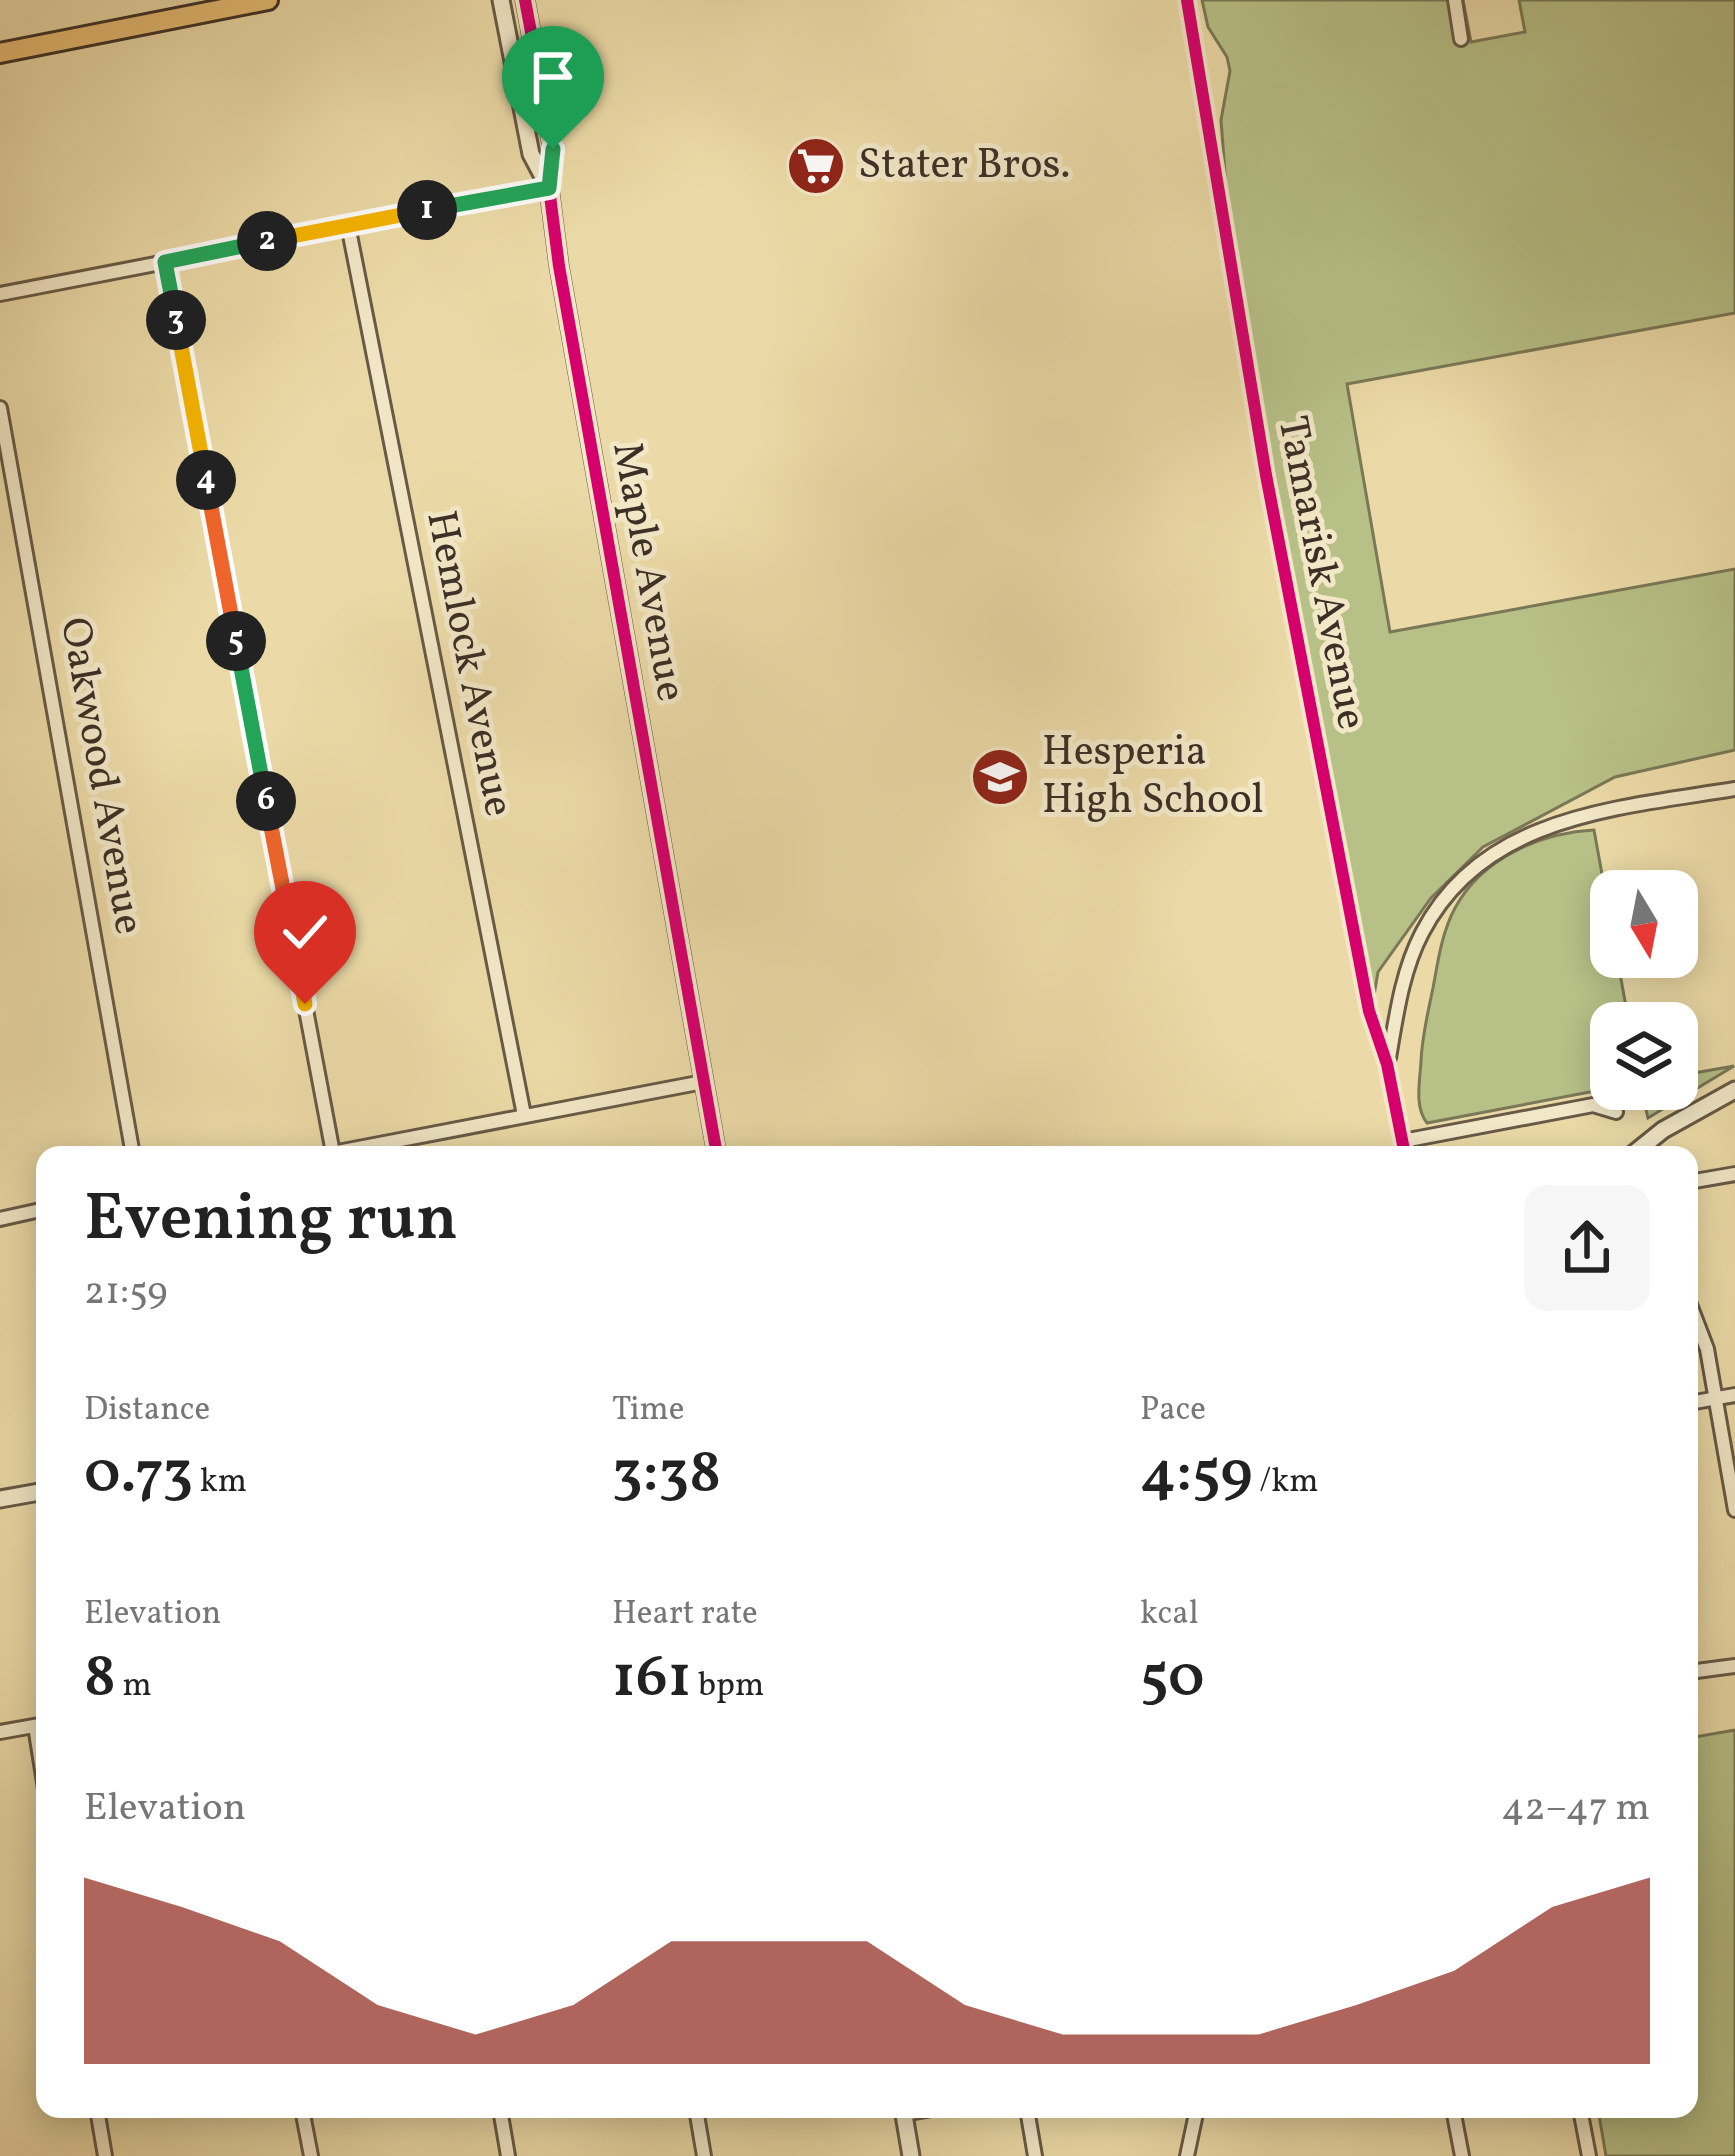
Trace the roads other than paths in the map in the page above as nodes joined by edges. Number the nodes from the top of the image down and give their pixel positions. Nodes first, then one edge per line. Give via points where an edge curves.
1 (268, 0) edge
2 (501, 0) edge
3 (525, 0) edge
4 (1187, 0) edge
5 (1455, 0) edge
6 (1461, 39) dead end
7 (0, 53) edge
8 (549, 188) junction
9 (348, 225) junction
10 (165, 262) junction
11 (0, 294) edge
12 (0, 408) edge
13 (1735, 789) edge
14 (1388, 1064) junction
15 (703, 1082) junction
16 (1735, 1090) edge
17 (1616, 1112) dead end
18 (524, 1115) junction
19 (131, 1146) edge
20 (326, 1146) edge
21 (367, 1146) edge
22 (715, 1146) edge
23 (1404, 1146) edge
24 (1413, 1146) edge
25 (1643, 1146) edge
26 (1735, 1174) edge
27 (1698, 1180) edge
28 (36, 1212) edge
29 (0, 1219) edge
30 (1698, 1326) edge
31 (1735, 1395) edge
32 (1716, 1398) junction
33 (1698, 1401) edge
34 (36, 1493) edge
35 (0, 1499) edge
36 (1735, 1510) edge
37 (1735, 1666) edge
38 (1698, 1671) edge
39 (36, 1726) edge
40 (0, 1732) edge
41 (98, 2118) edge
42 (304, 2118) edge
43 (502, 2118) edge
44 (698, 2118) edge
45 (904, 2118) edge
46 (1029, 2118) edge
47 (1195, 2118) edge
48 (1455, 2118) edge
49 (1582, 2118) edge
50 (104, 2156) edge
51 (311, 2156) edge
52 (508, 2156) edge
53 (704, 2156) edge
54 (911, 2156) edge
55 (1035, 2156) edge
56 (1187, 2156) edge
57 (1462, 2156) edge
58 (1589, 2156) edge

1 - 7 main road
2 - 8 street, Maple Avenue via 531,154
3 - 8 street, Maple Avenue via 553,149
4 - 14 street, Tamarisk Avenue via 1266,475 1370,1011
5 - 6 street
8 - 9 street
8 - 15 street, Maple Avenue
9 - 10 street
9 - 18 street, Hemlock Avenue
10 - 11 street
10 - 20 street
12 - 19 street, Oakwood Avenue
13 - 14 street via 1558,821 1465,875 1420,937
14 - 23 street, Tamarisk Avenue
15 - 18 street
15 - 22 street, Maple Avenue
16 - 25 street
17 - 24 street via 1594,1106
18 - 21 street
26 - 27 street
28 - 29 street
30 - 32 street
31 - 32 street
32 - 33 street
32 - 36 street
34 - 35 street
37 - 38 street
39 - 40 street
41 - 50 street
42 - 51 street
43 - 52 street
44 - 53 street
45 - 54 street
46 - 55 street
47 - 56 street
48 - 57 street
49 - 58 street

